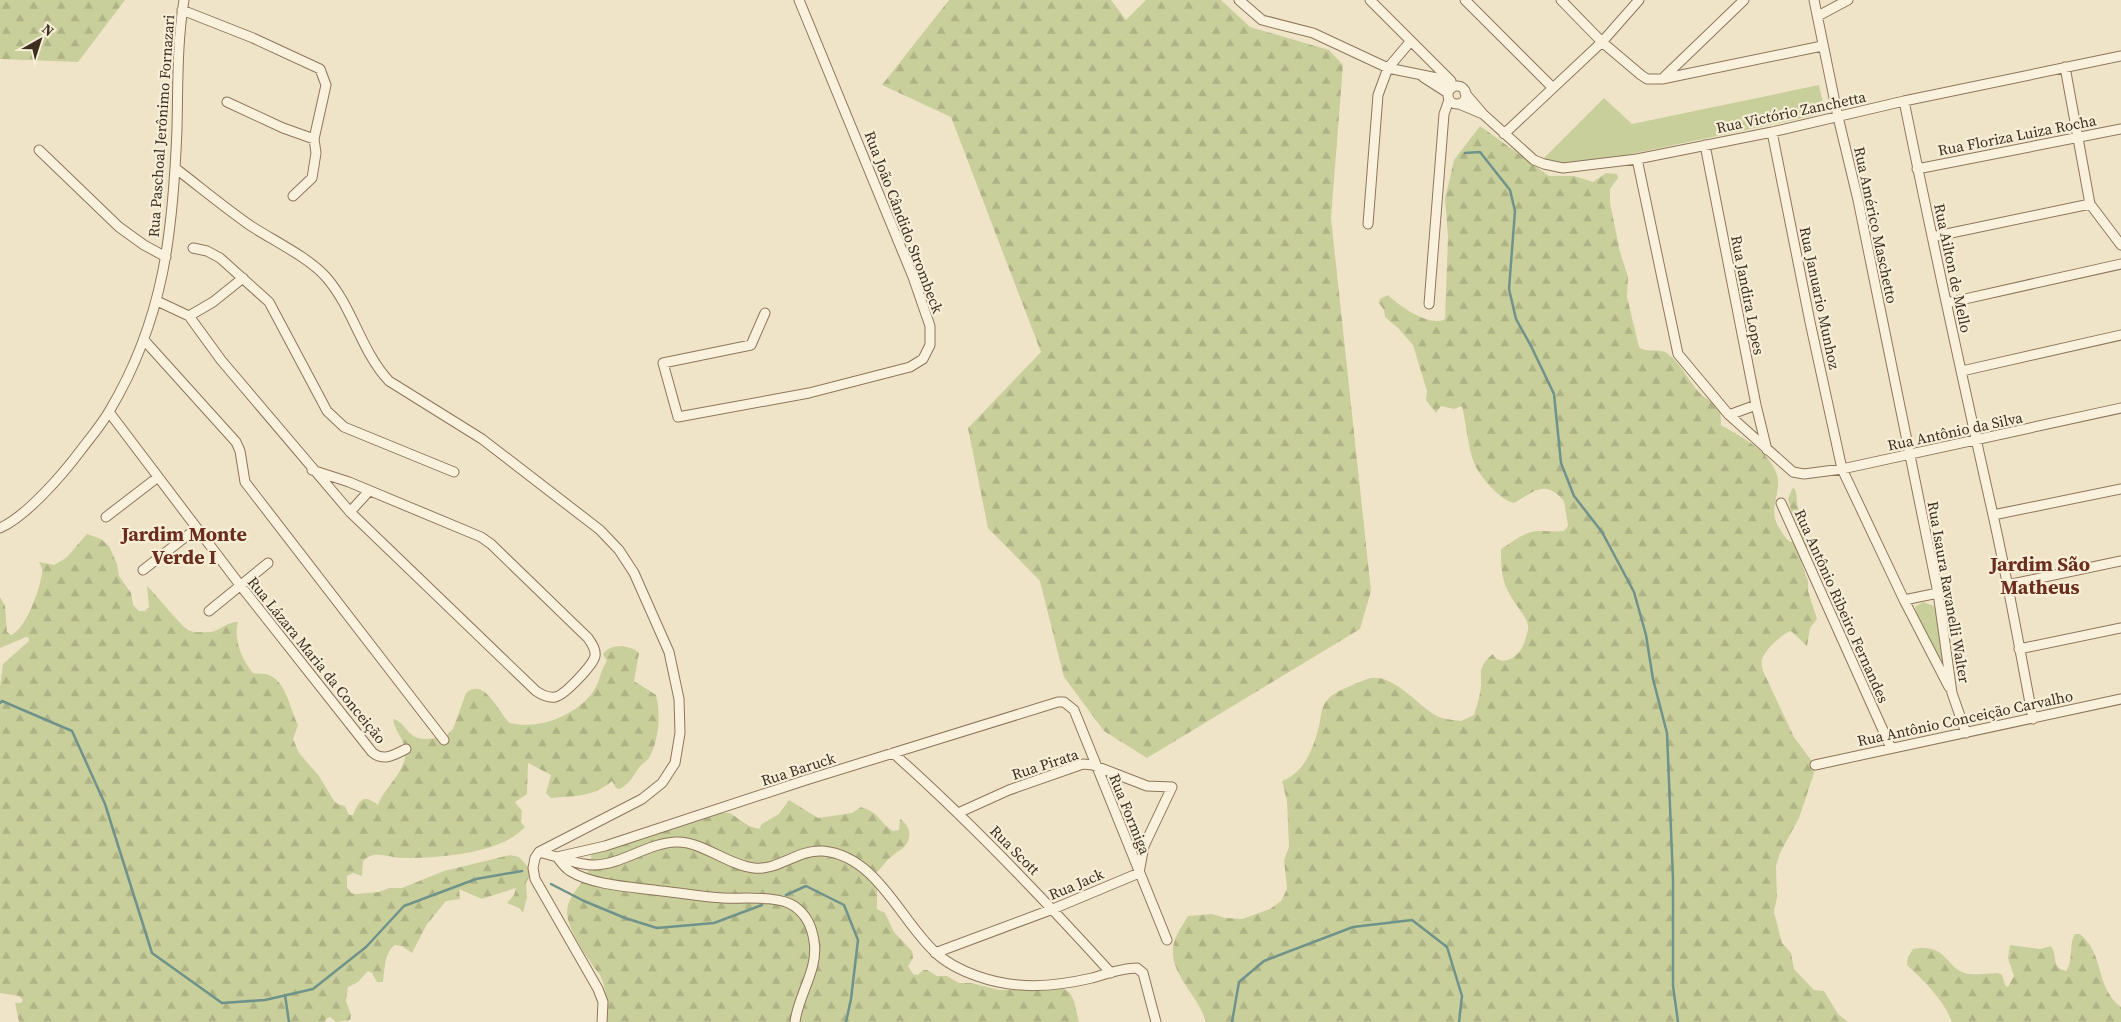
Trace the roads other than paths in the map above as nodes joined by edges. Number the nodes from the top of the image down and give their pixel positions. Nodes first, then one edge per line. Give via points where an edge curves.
1 (184, 0) edge
2 (800, 0) edge
3 (1239, 0) edge
4 (1370, 0) edge
5 (1465, 0) edge
6 (1561, 0) edge
7 (1639, 0) edge
8 (1744, 0) edge
9 (1815, 0) edge
10 (1848, 0) edge
11 (182, 10) junction
12 (1818, 16) junction
13 (1410, 42) junction
14 (1602, 42) junction
15 (1822, 46) junction
16 (2121, 56) edge
17 (2064, 67) junction
18 (1388, 68) junction
19 (1662, 79) junction
20 (1552, 88) junction
21 (1453, 96) junction
22 (1904, 101) junction
23 (227, 102) dead end
24 (1483, 114) junction
25 (1838, 117) junction
26 (2121, 129) edge
27 (1772, 132) junction
28 (1504, 134) junction
29 (2078, 138) junction
30 (314, 139) junction
31 (1705, 145) junction
32 (39, 150) dead end
33 (1637, 159) junction
34 (175, 168) junction
35 (1917, 169) junction
36 (293, 196) dead end
37 (2090, 204) junction
38 (1368, 224) dead end
39 (1932, 237) junction
40 (2121, 245) edge
41 (192, 248) dead end
42 (166, 257) junction
43 (2121, 264) edge
44 (244, 278) junction
45 (157, 300) junction
46 (1947, 303) junction
47 (1430, 304) dead end
48 (765, 313) dead end
49 (189, 316) junction
50 (2121, 335) edge
51 (144, 340) junction
52 (1962, 371) junction
53 (1756, 405) junction
54 (2121, 408) edge
55 (109, 412) junction
56 (1729, 415) junction
57 (1975, 440) junction
58 (1767, 450) junction
59 (1909, 455) junction
60 (1842, 469) junction
61 (312, 470) junction
62 (454, 472) dead end
63 (158, 477) junction
64 (2121, 489) edge
65 (369, 491) junction
66 (1781, 504) dead end
67 (350, 512) junction
68 (1993, 515) junction
69 (106, 517) dead end
70 (0, 528) edge
71 (197, 528) junction
72 (2121, 562) edge
73 (268, 563) dead end
74 (143, 570) dead end
75 (240, 585) junction
76 (2007, 585) junction
77 (1938, 593) junction
78 (1904, 600) junction
79 (209, 611) dead end
80 (2121, 628) edge
81 (2019, 649) junction
82 (1952, 693) junction
83 (2121, 699) edge
84 (1064, 702) joint
85 (2033, 718) junction
86 (1966, 733) junction
87 (444, 740) dead end
88 (1891, 748) junction
89 (406, 749) dead end
90 (893, 753) junction
91 (1815, 765) dead end
92 (1096, 766) junction
93 (958, 813) junction
94 (539, 852) junction
95 (557, 857) junction
96 (1140, 873) junction
97 (1053, 909) junction
98 (1167, 940) dead end
99 (935, 953) junction
100 (1111, 973) junction
101 (602, 1022) edge
102 (795, 1022) edge
103 (1156, 1022) edge

1 - 11 street, Rua Paschoal Jerônimo Fornazari
2 - 48 street, Rua João Cândido Strombeck via 913,277 930,326 930,345 923,359 910,367 809,393 678,417 663,363 751,345
3 - 18 street via 1262,20 1312,33
4 - 13 street
5 - 20 street
6 - 14 street
7 - 14 street
8 - 19 street
9 - 12 street, Rua Américo Maschetto
10 - 12 street
11 - 30 street via 254,38 320,69 326,85
11 - 34 street, Rua Paschoal Jerônimo Fornazari
12 - 15 street, Rua Américo Maschetto
13 - 18 street
13 - 21 street
14 - 19 street via 1647,79
14 - 20 street
15 - 19 street
15 - 25 street, Rua Américo Maschetto
16 - 17 street, Rua Victório Zanchetta
17 - 22 street, Rua Victório Zanchetta
17 - 29 street
18 - 21 street via 1437,78
18 - 38 street via 1378,95
20 - 28 street
21 - 24 street
21 - 24 street, Rua Victório Zanchetta via 1461,88
21 - 47 street via 1444,123
22 - 25 street, Rua Victório Zanchetta
22 - 35 street, Rua Ailton de Mello
23 - 30 street
24 - 28 street, Rua Victório Zanchetta
25 - 27 street, Rua Victório Zanchetta
25 - 59 street, Rua Américo Maschetto via 1858,200
26 - 29 street, Rua Floriza Luiza Rocha
27 - 31 street, Rua Victório Zanchetta
27 - 60 street, Rua Januario Munhoz
28 - 33 street, Rua Victório Zanchetta via 1534,160 1554,167
29 - 35 street, Rua Floriza Luiza Rocha
29 - 37 street
30 - 36 street via 316,153 312,178
31 - 33 street, Rua Victório Zanchetta
31 - 53 street, Rua Jandira Lopes
32 - 42 street via 119,227
33 - 56 street via 1678,354
34 - 42 street, Rua Paschoal Jerônimo Fornazari
34 - 94 street via 325,275 336,289 378,370 389,381 482,439 600,530 634,573 669,652 676,676 680,733 675,763 662,783 642,799
35 - 39 street, Rua Ailton de Mello
37 - 39 street
37 - 40 street
39 - 46 street, Rua Ailton de Mello
41 - 44 street via 214,254
42 - 45 street, Rua Paschoal Jerônimo Fornazari
43 - 46 street
44 - 49 street
44 - 62 street via 269,302 335,420 344,427
45 - 49 street
45 - 51 street, Rua Paschoal Jerônimo Fornazari
46 - 52 street, Rua Ailton de Mello
49 - 61 street
50 - 52 street
51 - 55 street, Rua Paschoal Jerônimo Fornazari
51 - 87 street via 236,442 245,482
52 - 57 street, Rua Ailton de Mello
53 - 56 street
53 - 58 street, Rua Jandira Lopes
54 - 57 street, Rua Antônio da Silva
55 - 63 street, Rua Lázara Maria da Conceição
55 - 70 street, Rua Paschoal Jerônimo Fornazari via 74,459 22,515
56 - 58 street
57 - 59 street, Rua Antônio da Silva
57 - 68 street, Rua Ailton de Mello
58 - 60 street, Rua Antônio da Silva via 1794,472 1804,474
59 - 60 street, Rua Antônio da Silva
59 - 77 street, Rua Isaura Ravanelli Walter
60 - 78 street, Rua Januario Munhoz
61 - 65 street
61 - 67 street
63 - 69 street
63 - 71 street, Rua Lázara Maria da Conceição
64 - 68 street
65 - 67 street
65 - 67 street via 470,532 491,544 588,638 594,647 592,663 562,695 544,696
66 - 88 street, Rua Antônio Ribeiro Fernandes
68 - 76 street, Rua Ailton de Mello
71 - 74 street
71 - 75 street, Rua Lázara Maria da Conceição
72 - 76 street
73 - 75 street
75 - 79 street
75 - 89 street, Rua Lázara Maria da Conceição via 377,756 389,757
76 - 81 street, Rua Ailton de Mello
77 - 78 street
77 - 82 street, Rua Isaura Ravanelli Walter
78 - 82 street, Rua Januario Munhoz
80 - 81 street
81 - 85 street, Rua Ailton de Mello
82 - 86 street, Rua Isaura Ravanelli Walter
83 - 85 street, Rua Antônio Conceição Carvalho
84 - 90 street, Rua Baruck
84 - 92 street, Rua Formiga via 1074,710
85 - 86 street, Rua Antônio Conceição Carvalho
86 - 88 street, Rua Antônio Conceição Carvalho
88 - 91 street, Rua Antônio Conceição Carvalho
90 - 93 street, Rua Scott
90 - 95 street, Rua Baruck via 605,846
92 - 93 street, Rua Pirata via 1083,764 1072,767
92 - 96 street, Rua Formiga
92 - 96 street, Rua Pirata via 1147,786 1172,786 1144,846
93 - 97 street, Rua Scott
94 - 95 street, Rua Baruck
94 - 101 street via 533,868 535,879 598,989 603,1002
95 - 99 street via 592,865 606,864 654,846 678,842 690,843 728,861 756,869 810,852 838,854 871,876
95 - 102 street via 570,871 612,884 722,898 778,901 794,906 812,928 815,944 814,960
96 - 97 street, Rua Jack
96 - 98 street, Rua Formiga
97 - 99 street, Rua Jack
97 - 100 street, Rua Scott
99 - 100 street via 975,976 1013,986 1066,983
100 - 103 street via 1132,968 1143,973

